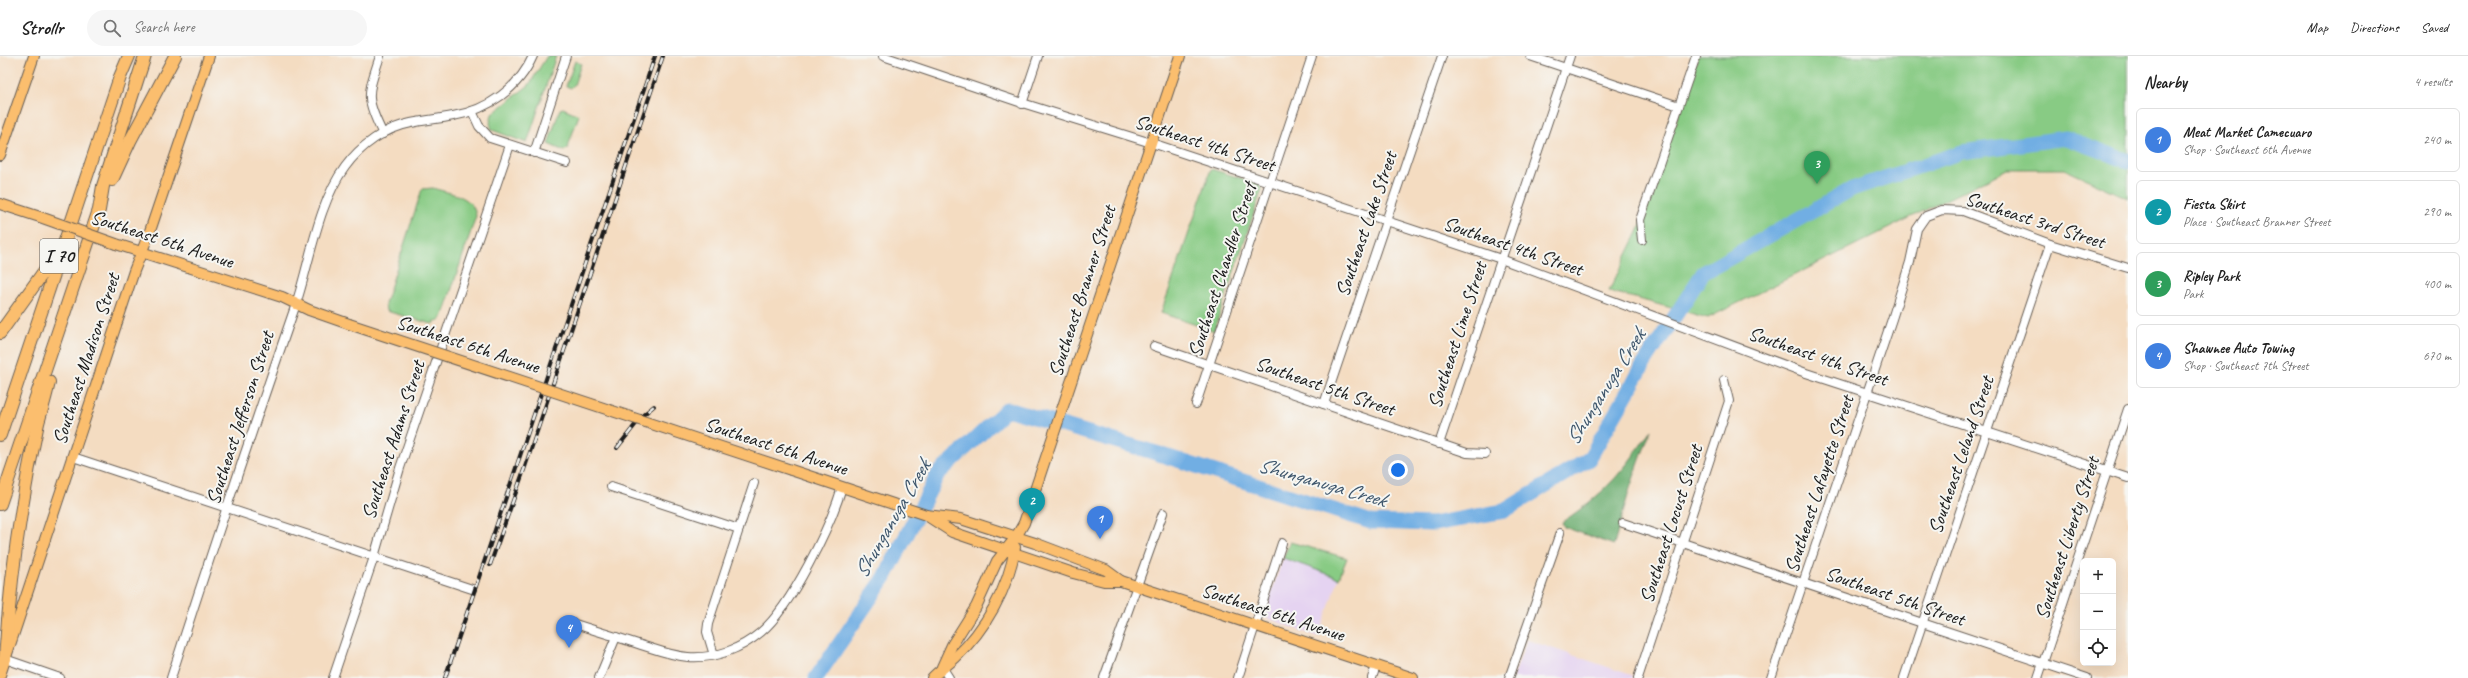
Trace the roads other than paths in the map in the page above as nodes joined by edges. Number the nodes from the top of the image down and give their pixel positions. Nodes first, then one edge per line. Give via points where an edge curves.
1 (34, 56) edge
2 (123, 56) edge
3 (129, 56) edge
4 (145, 56) edge
5 (175, 56) edge
6 (209, 56) edge
7 (380, 56) edge
8 (533, 56) edge
9 (566, 56) edge
10 (883, 56) edge
11 (1038, 56) edge
12 (1180, 56) edge
13 (1312, 56) edge
14 (1442, 56) edge
15 (1530, 56) edge
16 (1570, 56) edge
17 (1696, 56) edge
18 (896, 58) edge
19 (1566, 68) junction
20 (120, 77) junction
21 (1022, 104) junction
22 (1678, 106) junction
23 (472, 111) junction
24 (383, 134) junction
25 (1151, 143) junction
26 (510, 146) junction
27 (534, 153) junction
28 (0, 155) edge
29 (567, 163) dead end
30 (1269, 182) junction
31 (0, 204) edge
32 (99, 210) junction
33 (1931, 213) joint
34 (1385, 220) junction
35 (1642, 240) dead end
36 (64, 244) junction
37 (2050, 244) junction
38 (142, 253) junction
39 (1501, 259) junction
40 (2128, 268) edge
41 (296, 304) junction
42 (59, 331) junction
43 (0, 333) edge
44 (1154, 346) dead end
45 (1209, 365) junction
46 (1724, 380) dead end
47 (1867, 393) junction
48 (1196, 404) dead end
49 (1324, 404) junction
50 (2128, 409) edge
51 (1987, 431) junction
52 (0, 435) edge
53 (1439, 444) junction
54 (1485, 454) dead end
55 (73, 456) junction
56 (2107, 471) junction
57 (2128, 478) edge
58 (754, 483) dead end
59 (611, 487) dead end
60 (842, 487) junction
61 (0, 504) edge
62 (228, 507) junction
63 (1163, 512) dead end
64 (926, 515) junction
65 (1623, 522) dead end
66 (739, 529) junction
67 (1560, 533) dead end
68 (1016, 537) junction
69 (1282, 543) dead end
70 (1684, 543) junction
71 (1010, 551) junction
72 (374, 557) junction
73 (1122, 581) junction
74 (1804, 583) junction
75 (1137, 586) junction
76 (472, 589) dead end
77 (569, 622) dead end
78 (1923, 623) junction
79 (1254, 625) junction
80 (616, 637) junction
81 (714, 655) junction
82 (2, 660) edge
83 (2043, 663) junction
84 (1376, 666) junction
85 (942, 667) junction
86 (0, 675) edge
87 (60, 678) edge
88 (170, 678) edge
89 (333, 678) edge
90 (599, 678) edge
91 (932, 678) edge
92 (949, 678) edge
93 (1104, 678) edge
94 (1238, 678) edge
95 (1372, 678) edge
96 (1413, 678) edge
97 (1509, 678) edge
98 (1638, 678) edge
99 (1771, 678) edge
100 (1904, 678) edge
101 (2038, 678) edge
102 (2087, 678) edge

1 - 28 main road
2 - 20 highway
3 - 20 highway, I 70
4 - 32 highway, I 70 via 103,186
5 - 32 highway via 130,141
6 - 38 main road, Southeast Madison Street
7 - 24 street via 369,89 370,108
8 - 23 street via 516,84 495,101
9 - 27 street
10 - 18 street, Southeast 4th Street
11 - 21 street
12 - 25 main road, Southeast Branner Street
13 - 30 street, Southeast Chandler Street
14 - 34 street, Southeast Lake Street
15 - 19 street
16 - 19 street, Southeast Lime Street
17 - 22 street
18 - 21 street, Southeast 4th Street
19 - 22 street
19 - 39 street, Southeast Lime Street
20 - 36 highway, I 70
21 - 25 street, Southeast 4th Street
22 - 35 street via 1640,220
23 - 24 street via 410,123
23 - 26 street via 484,133
24 - 41 street, Southeast Jefferson Street via 364,146 343,169 321,219
25 - 30 street, Southeast 4th Street
25 - 68 main road, Southeast Branner Street via 1024,523
26 - 27 street
26 - 72 street, Southeast Adams Street via 400,468
27 - 29 street
30 - 34 street, Southeast 4th Street
30 - 45 street, Southeast Chandler Street
31 - 38 main road, Southeast 6th Avenue, bridge
32 - 42 highway, I 70
33 - 37 street, Southeast 3rd Street via 1950,210 1963,212
33 - 47 street, Southeast Lafayette Street via 1917,228 1903,287
34 - 39 street, Southeast 4th Street
34 - 49 street, Southeast Lake Street
36 - 43 highway
36 - 52 highway, I 70
37 - 40 street, Southeast 3rd Street
37 - 51 street, Southeast Leland Street
38 - 41 main road, Southeast 6th Avenue via 282,297
38 - 55 main road, Southeast Madison Street
39 - 47 street, Southeast 4th Street via 1806,373
39 - 53 street, Southeast Lime Street
41 - 60 main road, Southeast 6th Avenue, bridge via 349,324
41 - 62 street, Southeast Jefferson Street
42 - 61 highway, I 70
42 - 82 highway via 38,424 20,524
44 - 45 street, Southeast 5th Street
45 - 48 street, Southeast Chandler Street
45 - 49 street, Southeast 5th Street
46 - 70 street, Southeast Locust Street via 1730,400
47 - 51 street, Southeast 4th Street
47 - 74 street, Southeast Lafayette Street
49 - 53 street, Southeast 5th Street
50 - 56 street, Southeast Liberty Street
51 - 56 street, Southeast 4th Street
51 - 78 street, Southeast Leland Street
53 - 54 street, Southeast 5th Street via 1468,453
55 - 62 street
55 - 82 main road, Southeast Madison Street
56 - 57 street, Southeast 4th Street
56 - 83 street, Southeast Liberty Street
58 - 66 street
59 - 66 street
60 - 64 main road, Southeast 6th Avenue
60 - 81 street via 826,533 793,589 767,626 749,641
62 - 72 street
62 - 88 street, Southeast Jefferson Street
63 - 75 street
64 - 68 main road, Southeast 6th Avenue via 961,519
64 - 71 main road, Southeast 6th Avenue via 952,532
65 - 70 street, Southeast 5th Street
66 - 81 street via 708,624
67 - 97 street
68 - 71 main road, Southeast Branner Street
68 - 73 main road, Southeast 6th Avenue via 1100,567
69 - 79 street
70 - 74 street, Southeast 5th Street
70 - 98 street, Southeast Locust Street
71 - 73 main road, Southeast 6th Avenue via 1073,573 1104,581
71 - 85 main road, Southeast Branner Street via 997,562 976,607 952,645
71 - 85 main road, Southeast Branner Street via 1012,567 983,624 954,659
72 - 76 street
72 - 89 street, Southeast Adams Street
73 - 75 main road, Southeast 6th Avenue
74 - 78 street, Southeast 5th Street
74 - 99 street, Southeast Lafayette Street
75 - 79 main road, Southeast 6th Avenue
75 - 93 street
77 - 80 street
78 - 83 street, Southeast 5th Street
78 - 100 street, Southeast Leland Street
79 - 84 main road, Southeast 6th Avenue
79 - 94 street
80 - 81 street via 674,655
80 - 90 street
82 - 86 main road, Southeast Madison Street
82 - 87 street
83 - 101 street, Southeast Liberty Street
83 - 102 street, Southeast 5th Street
84 - 95 street
84 - 96 main road, Southeast 6th Avenue
85 - 91 main road
85 - 92 street

